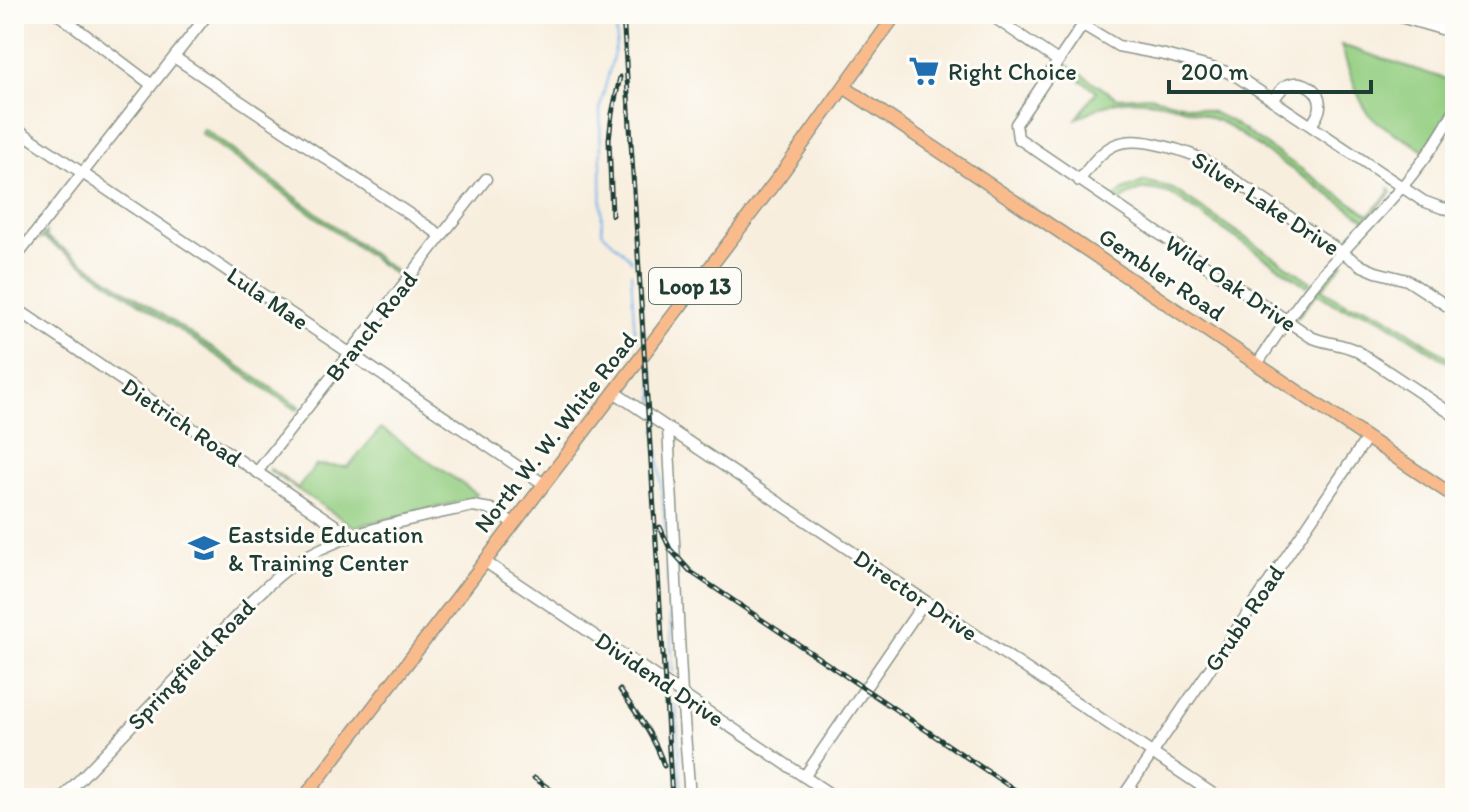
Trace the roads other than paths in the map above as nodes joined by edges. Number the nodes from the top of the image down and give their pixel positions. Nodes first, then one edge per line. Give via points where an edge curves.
1 (58, 14) edge
2 (208, 14) edge
3 (896, 14) edge
4 (989, 14) edge
5 (1090, 14) edge
6 (1390, 14) edge
7 (1083, 25) junction
8 (1455, 33) edge
9 (174, 57) junction
10 (1058, 61) junction
11 (152, 85) junction
12 (844, 87) junction
13 (1274, 99) junction
14 (1454, 114) edge
15 (1311, 125) junction
16 (14, 127) edge
17 (82, 173) junction
18 (486, 179) dead end
19 (1079, 181) junction
20 (1402, 187) junction
21 (1455, 210) edge
22 (442, 236) junction
23 (1343, 252) junction
24 (14, 260) edge
25 (14, 307) edge
26 (1455, 311) edge
27 (1286, 320) junction
28 (349, 353) junction
29 (1257, 364) junction
30 (614, 392) junction
31 (1455, 416) edge
32 (668, 428) junction
33 (1367, 438) junction
34 (257, 472) junction
35 (544, 484) junction
36 (1455, 497) edge
37 (513, 523) junction
38 (351, 536) junction
39 (484, 561) junction
40 (925, 601) junction
41 (682, 694) junction
42 (1152, 753) junction
43 (804, 777) junction
44 (62, 798) edge
45 (304, 798) edge
46 (690, 798) edge
47 (836, 798) edge
48 (1122, 798) edge
49 (1219, 798) edge

1 - 11 street
2 - 9 street
3 - 12 main road, North W. W. White Road / Loop 13
4 - 10 street
5 - 7 street
6 - 8 street
7 - 10 street
7 - 13 street via 1118,46 1227,72
9 - 11 street
9 - 22 street
10 - 19 street, Wild Oak Drive via 1016,124 1016,133
11 - 17 street
12 - 29 main road, Gembler Road
12 - 30 main road, North W. W. White Road / Loop 13
13 - 15 street
13 - 15 street via 1291,84 1310,87 1320,108
14 - 20 street
15 - 20 street
16 - 17 street, Lula Mae
17 - 24 street
17 - 28 street, Lula Mae
18 - 22 street, Branch Road
19 - 23 street, Silver Lake Drive via 1096,157 1121,142 1148,141 1182,150
19 - 27 street, Wild Oak Drive
20 - 21 street via 1431,205
20 - 23 street
22 - 28 street, Branch Road
23 - 26 street, Silver Lake Drive via 1370,270 1407,280
23 - 27 street
25 - 34 street, Dietrich Road
27 - 29 street
27 - 31 street, Wild Oak Drive via 1317,339 1357,351
28 - 34 street, Branch Road
28 - 35 street, Lula Mae
29 - 33 main road, Gembler Road
30 - 32 street, Director Drive
30 - 35 main road, North W. W. White Road / Loop 13
32 - 40 street, Director Drive
32 - 41 street
33 - 36 main road, Gembler Road
33 - 42 street, Grubb Road
34 - 38 street, Dietrich Road
35 - 37 main road, North W. W. White Road / Loop 13
37 - 38 street, Springfield Road via 480,505
37 - 39 main road, North W. W. White Road / Loop 13
38 - 44 street, Springfield Road via 278,575
39 - 41 street, Dividend Drive
39 - 45 main road, North W. W. White Road / Loop 13
40 - 42 street, Director Drive
40 - 43 street
41 - 43 street, Dividend Drive
41 - 46 street
42 - 48 street, Grubb Road
42 - 49 street, Director Drive
43 - 47 street, Dividend Drive

